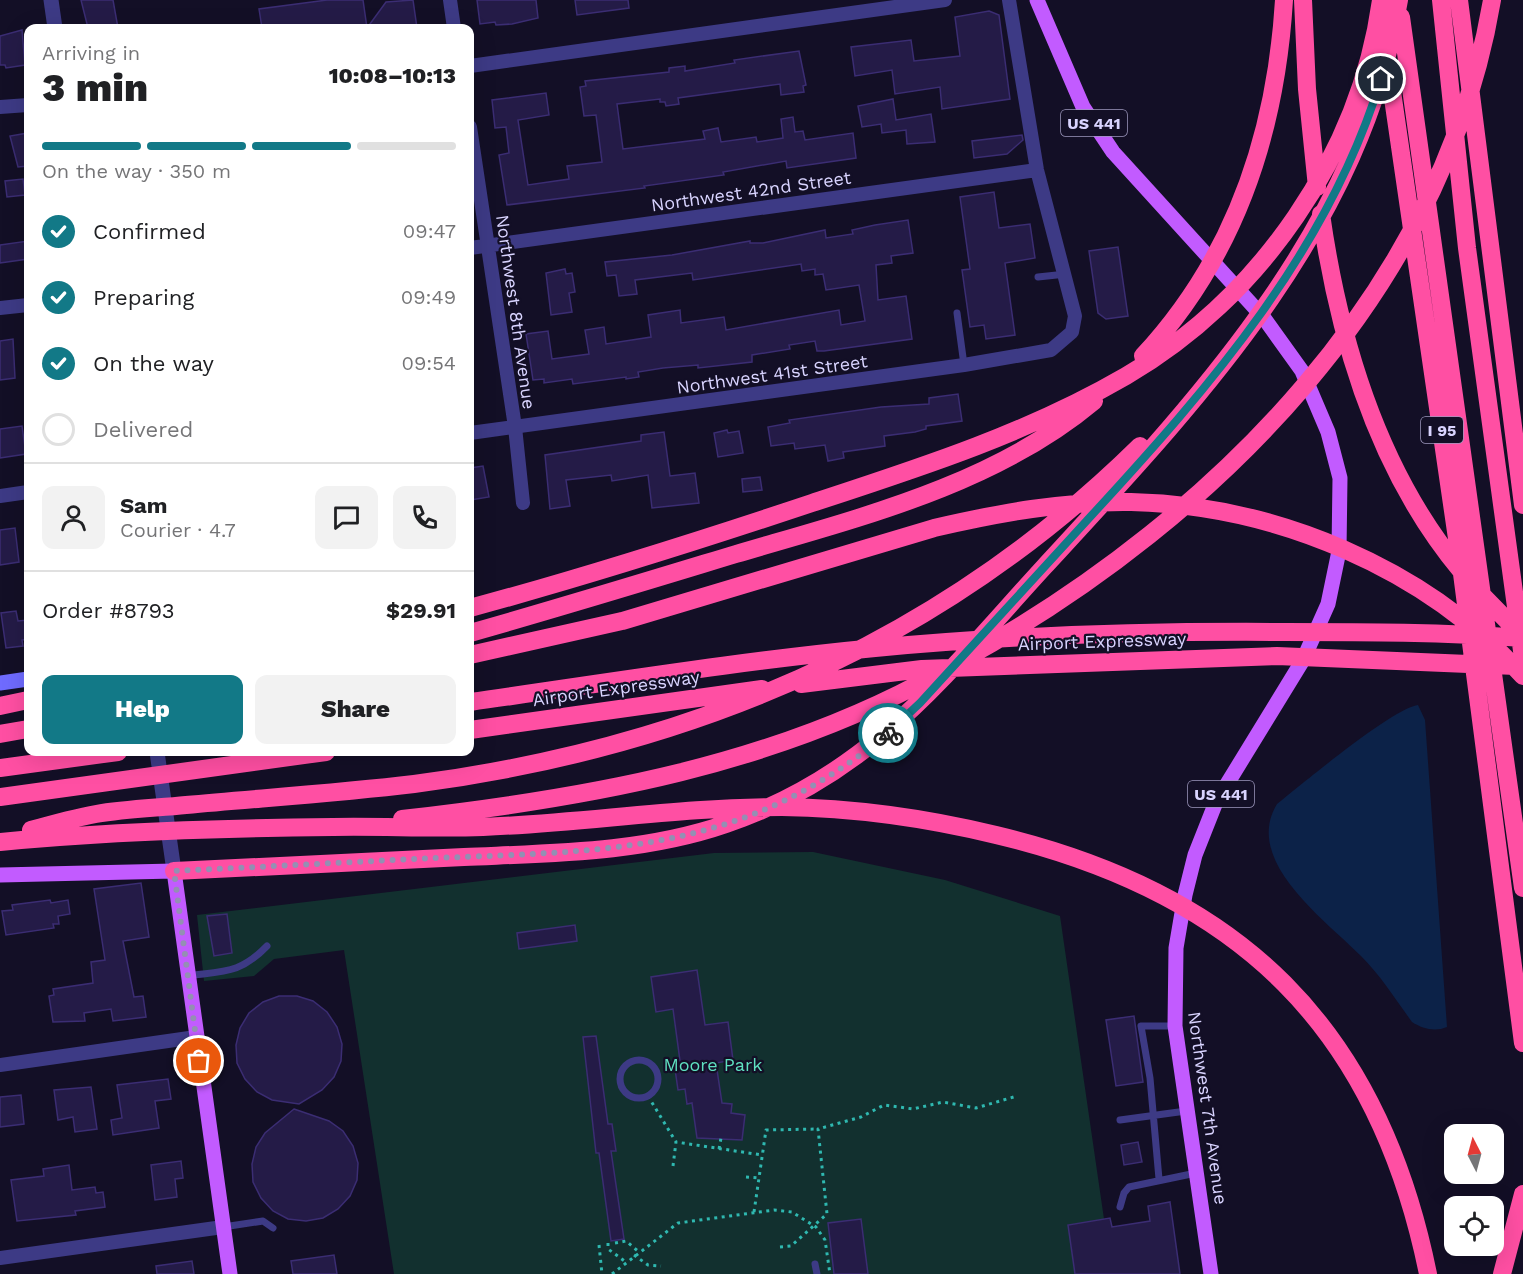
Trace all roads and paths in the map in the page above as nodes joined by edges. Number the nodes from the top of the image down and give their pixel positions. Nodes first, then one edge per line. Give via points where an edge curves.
1 (51, 0) edge
2 (450, 0) edge
3 (945, 0) edge
4 (1009, 0) edge
5 (1037, 0) edge
6 (1284, 0) edge
7 (1303, 0) edge
8 (1380, 0) edge
9 (1399, 0) edge
10 (1492, 0) edge
11 (1460, 4) edge
12 (1441, 7) edge
13 (54, 24) edge
14 (453, 24) edge
15 (474, 65) edge
16 (24, 105) edge
17 (0, 107) edge
18 (474, 153) edge
19 (1037, 170) junction
20 (488, 245) junction
21 (474, 247) edge
22 (1066, 274) junction
23 (1038, 277) dead end
24 (24, 305) edge
25 (0, 308) edge
26 (957, 313) dead end
27 (964, 365) junction
28 (1218, 371) junction
29 (515, 427) junction
30 (474, 432) edge
31 (24, 493) edge
32 (0, 496) edge
33 (523, 503) dead end
34 (1523, 505) edge
35 (474, 607) edge
36 (474, 632) edge
37 (1523, 638) edge
38 (474, 654) edge
39 (1523, 658) edge
40 (1523, 666) edge
41 (1523, 676) edge
42 (24, 680) edge
43 (0, 683) edge
44 (24, 701) edge
45 (474, 701) edge
46 (0, 705) edge
47 (474, 729) edge
48 (24, 730) edge
49 (0, 734) edge
50 (83, 756) edge
51 (158, 756) edge
52 (298, 756) edge
53 (0, 768) edge
54 (0, 797) edge
55 (338, 826) junction
56 (0, 837) edge
57 (0, 842) edge
58 (174, 871) junction
59 (0, 875) edge
60 (1523, 888) edge
61 (267, 946) dead end
62 (188, 976) junction
63 (1175, 1026) junction
64 (196, 1037) junction
65 (1523, 1043) edge
66 (0, 1065) edge
67 (648, 1096) junction
68 (1017, 1096) dead end
69 (1186, 1112) junction
70 (1151, 1116) junction
71 (1120, 1120) dead end
72 (818, 1129) junction
73 (721, 1138) dead end
74 (676, 1142) junction
75 (719, 1149) junction
76 (762, 1155) junction
77 (673, 1166) dead end
78 (1196, 1173) junction
79 (746, 1177) dead end
80 (759, 1178) junction
81 (1159, 1179) junction
82 (1523, 1194) edge
83 (1120, 1207) dead end
84 (754, 1212) junction
85 (813, 1225) junction
86 (223, 1227) junction
87 (273, 1228) dead end
88 (608, 1243) dead end
89 (615, 1243) dead end
90 (599, 1245) dead end
91 (780, 1247) dead end
92 (639, 1252) junction
93 (634, 1255) junction
94 (0, 1258) edge
95 (626, 1262) junction
96 (815, 1264) dead end
97 (661, 1266) dead end
98 (230, 1274) edge
99 (602, 1274) edge
100 (612, 1274) edge
101 (816, 1274) edge
102 (830, 1274) edge
103 (1211, 1274) edge
104 (1428, 1274) edge
105 (1502, 1274) edge

1 - 13 street
2 - 14 street
3 - 15 street
4 - 19 street
5 - 63 main road, Northwest 7th Avenue / US 441 via 1083,107 1113,152 1264,318 1302,371 1328,432 1340,478 1340,539 1335,576 1317,633 1226,784 1196,855 1178,929
6 - 36 highway via 1277,71 1264,139 1246,195 1217,256 1192,297 1145,355 1074,417 1011,456 903,502
7 - 37 highway via 1311,138 1332,277 1367,402 1404,487 1442,547
8 - 35 highway via 1372,49 1353,109 1306,201 1285,232 1236,288 1167,349 1082,400 1004,435 910,470 688,544
8 - 65 highway, I 95 via 1461,566
9 - 28 highway via 1375,100 1340,179 1286,280
9 - 60 highway
10 - 55 highway via 1472,82 1435,185 1396,261 1358,317 1289,405 1226,469 1078,589 926,681 804,735 705,767 586,794 486,810
11 - 34 highway
12 - 39 highway
16 - 17 street
18 - 20 street, Northwest 8th Avenue
19 - 20 street, Northwest 42nd Street
19 - 22 street
20 - 21 street, Northwest 42nd Street
20 - 29 street, Northwest 8th Avenue
22 - 23 lane
22 - 27 street, Northwest 41st Street via 1075,316 1072,332 1051,350
24 - 25 street
26 - 27 lane
27 - 29 street, Northwest 41st Street
28 - 56 highway via 1091,492 954,594 848,655 749,701 652,735 556,760 413,784 97,814
28 - 58 highway via 1168,432 920,703 849,763 795,796 758,813 693,834 635,846
29 - 30 street, Northwest 41st Street
29 - 33 street, Northwest 8th Avenue
31 - 32 street
37 - 45 highway, Airport Expressway via 1384,632 1032,636 767,660
38 - 41 highway via 622,621 981,517 1066,504 1132,502 1239,516 1307,536 1356,556 1428,595
40 - 47 highway, Airport Expressway via 1277,656 922,669
42 - 43 main road
44 - 46 highway
48 - 49 highway
50 - 53 highway
51 - 58 street
52 - 54 highway
55 - 57 highway via 97,833
55 - 104 highway via 432,829 721,808 824,808 903,816 978,830 1075,856 1137,881 1196,912 1250,953 1316,1018 1372,1103 1403,1177
58 - 59 main road
58 - 62 main road
61 - 62 lane via 239,969
62 - 64 main road
63 - 69 main road, Northwest 7th Avenue / US 441
63 - 70 lane via 1141,1026 1150,1078
64 - 66 street
64 - 86 main road
67 - 67 lane via 658,1084 657,1072 649,1063 631,1062 620,1077 623,1089 632,1097
67 - 74 path
68 - 72 path via 976,1108 943,1102 913,1110 884,1105 861,1117
69 - 70 lane
69 - 78 main road, Northwest 7th Avenue / US 441
70 - 71 lane
70 - 81 lane
72 - 76 path via 766,1130
72 - 85 path via 827,1214
73 - 75 path
74 - 75 path
74 - 77 path
75 - 76 path
76 - 80 path
78 - 81 lane
78 - 103 main road, Northwest 7th Avenue / US 441
79 - 80 path
80 - 84 path
81 - 83 lane via 1129,1187
82 - 105 highway
84 - 85 path via 784,1211
84 - 92 path via 678,1223
85 - 91 path via 791,1246
85 - 102 path via 825,1240
86 - 87 lane via 263,1221
86 - 94 street
86 - 98 main road
88 - 95 path via 608,1249
89 - 92 path via 626,1241
90 - 99 path
92 - 93 path
93 - 95 path
93 - 97 path via 648,1265
95 - 100 path
96 - 101 lane

